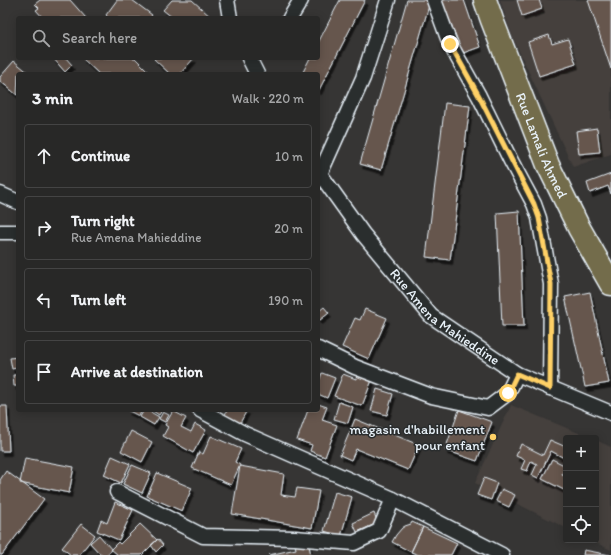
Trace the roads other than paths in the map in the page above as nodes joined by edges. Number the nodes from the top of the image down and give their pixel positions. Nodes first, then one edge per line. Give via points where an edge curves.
1 (227, 0) edge
2 (301, 0) edge
3 (388, 0) edge
4 (434, 0) edge
5 (485, 0) edge
6 (230, 16) edge
7 (291, 16) edge
8 (320, 170) edge
9 (320, 173) edge
10 (0, 194) edge
11 (16, 201) edge
12 (0, 232) edge
13 (16, 232) edge
14 (611, 284) edge
15 (320, 351) edge
16 (517, 374) junction
17 (550, 388) junction
18 (204, 412) edge
19 (611, 413) edge
20 (117, 492) dead end
21 (393, 499) junction
22 (502, 555) edge

1 - 6 street
2 - 7 street
3 - 8 street via 363,78
4 - 17 street via 450,44 479,96 539,218 551,284
5 - 14 main road, Rue Lamali Ahmed via 548,165 579,228
9 - 16 street, Rue Amena Mahieddine via 362,234 431,316
10 - 11 street
12 - 13 street
15 - 16 street via 431,396 488,408 508,393
16 - 17 street, Rue Amena Mahieddine
17 - 19 street, Rue Amena Mahieddine
18 - 21 street via 245,434
20 - 21 street via 203,536 295,538 354,543 379,531
21 - 22 street

